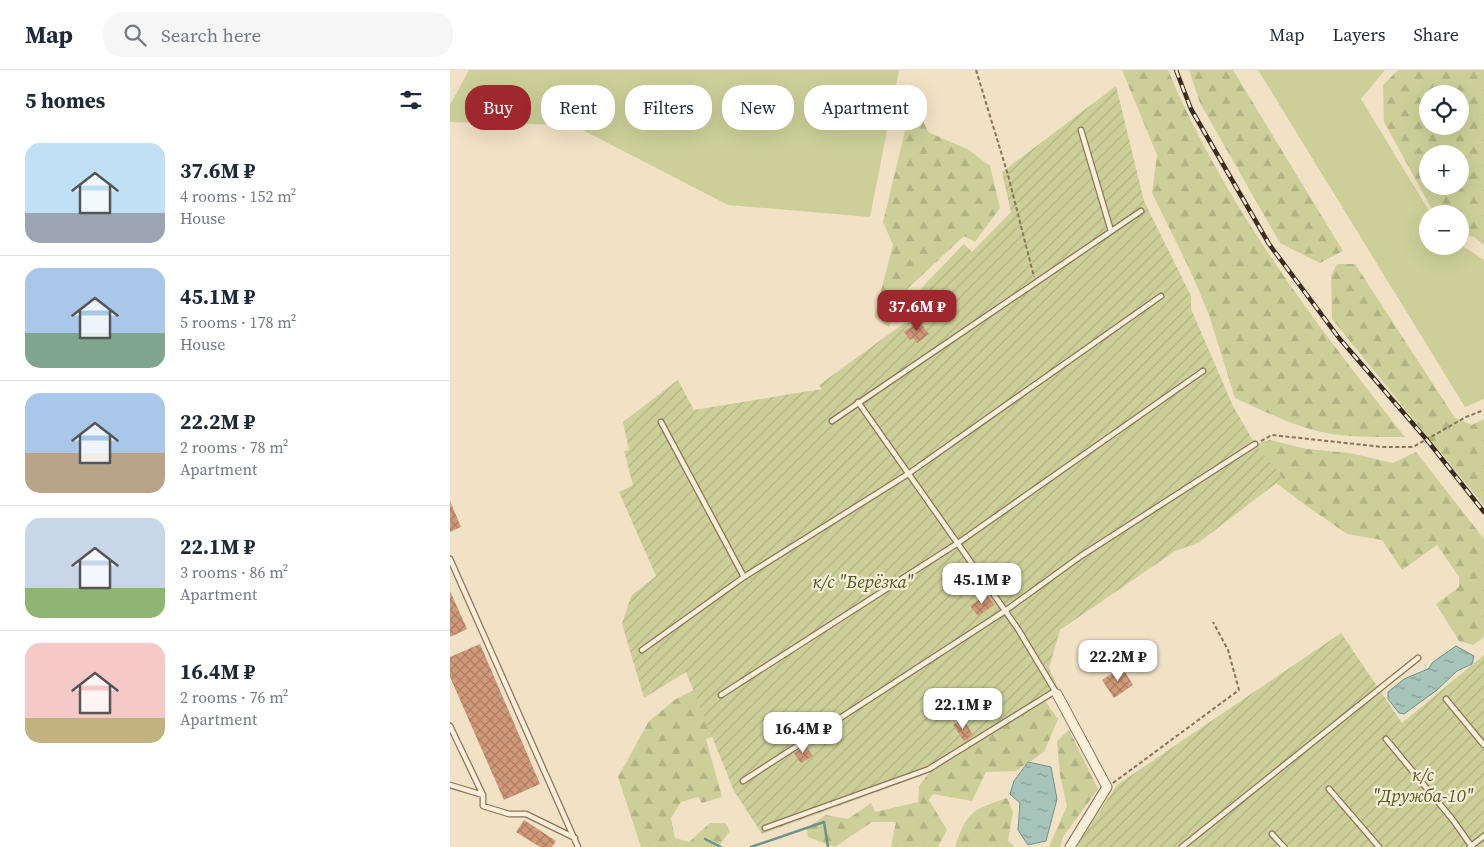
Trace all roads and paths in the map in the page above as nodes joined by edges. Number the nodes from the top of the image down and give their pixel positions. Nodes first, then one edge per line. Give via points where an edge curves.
1 (976, 70) edge
2 (1082, 130) dead end
3 (1141, 211) dead end
4 (1111, 231) junction
5 (1035, 282) junction
6 (1162, 296) dead end
7 (1203, 371) dead end
8 (858, 402) junction
9 (1484, 410) edge
10 (832, 421) dead end
11 (661, 422) dead end
12 (1255, 444) joint
13 (908, 474) junction
14 (958, 543) junction
15 (450, 559) edge
16 (744, 577) junction
17 (1004, 611) junction
18 (1213, 622) dead end
19 (642, 650) dead end
20 (1418, 658) dead end
21 (1056, 692) junction
22 (721, 695) dead end
23 (1446, 699) dead end
24 (450, 726) edge
25 (1386, 739) dead end
26 (1484, 745) edge
27 (743, 781) dead end
28 (450, 785) edge
29 (1107, 787) junction
30 (1329, 789) dead end
31 (483, 795) junction
32 (765, 828) dead end
33 (1272, 834) dead end
34 (1484, 836) edge
35 (575, 838) junction
36 (578, 847) edge
37 (1070, 847) edge
38 (1182, 847) edge
39 (1284, 847) edge
40 (1380, 847) edge
41 (1471, 847) edge

1 - 5 path via 1008,175
2 - 4 lane
3 - 4 lane
4 - 5 lane
5 - 8 lane
6 - 13 lane
7 - 14 lane
8 - 10 lane
8 - 13 lane
9 - 12 path via 1413,447 1383,447 1272,434
11 - 16 lane
12 - 17 lane via 1081,556
13 - 14 lane
13 - 16 lane
14 - 17 lane
14 - 22 lane
15 - 35 lane
16 - 19 lane
17 - 21 lane
17 - 27 lane
18 - 29 path via 1228,650 1239,690
20 - 38 lane
21 - 29 street
21 - 32 lane via 929,769
23 - 26 lane
24 - 31 lane
25 - 41 lane via 1453,820
28 - 31 lane
29 - 37 street
30 - 40 lane
31 - 35 lane via 483,806 509,814 526,814
33 - 39 lane
34 - 41 lane
35 - 36 lane

